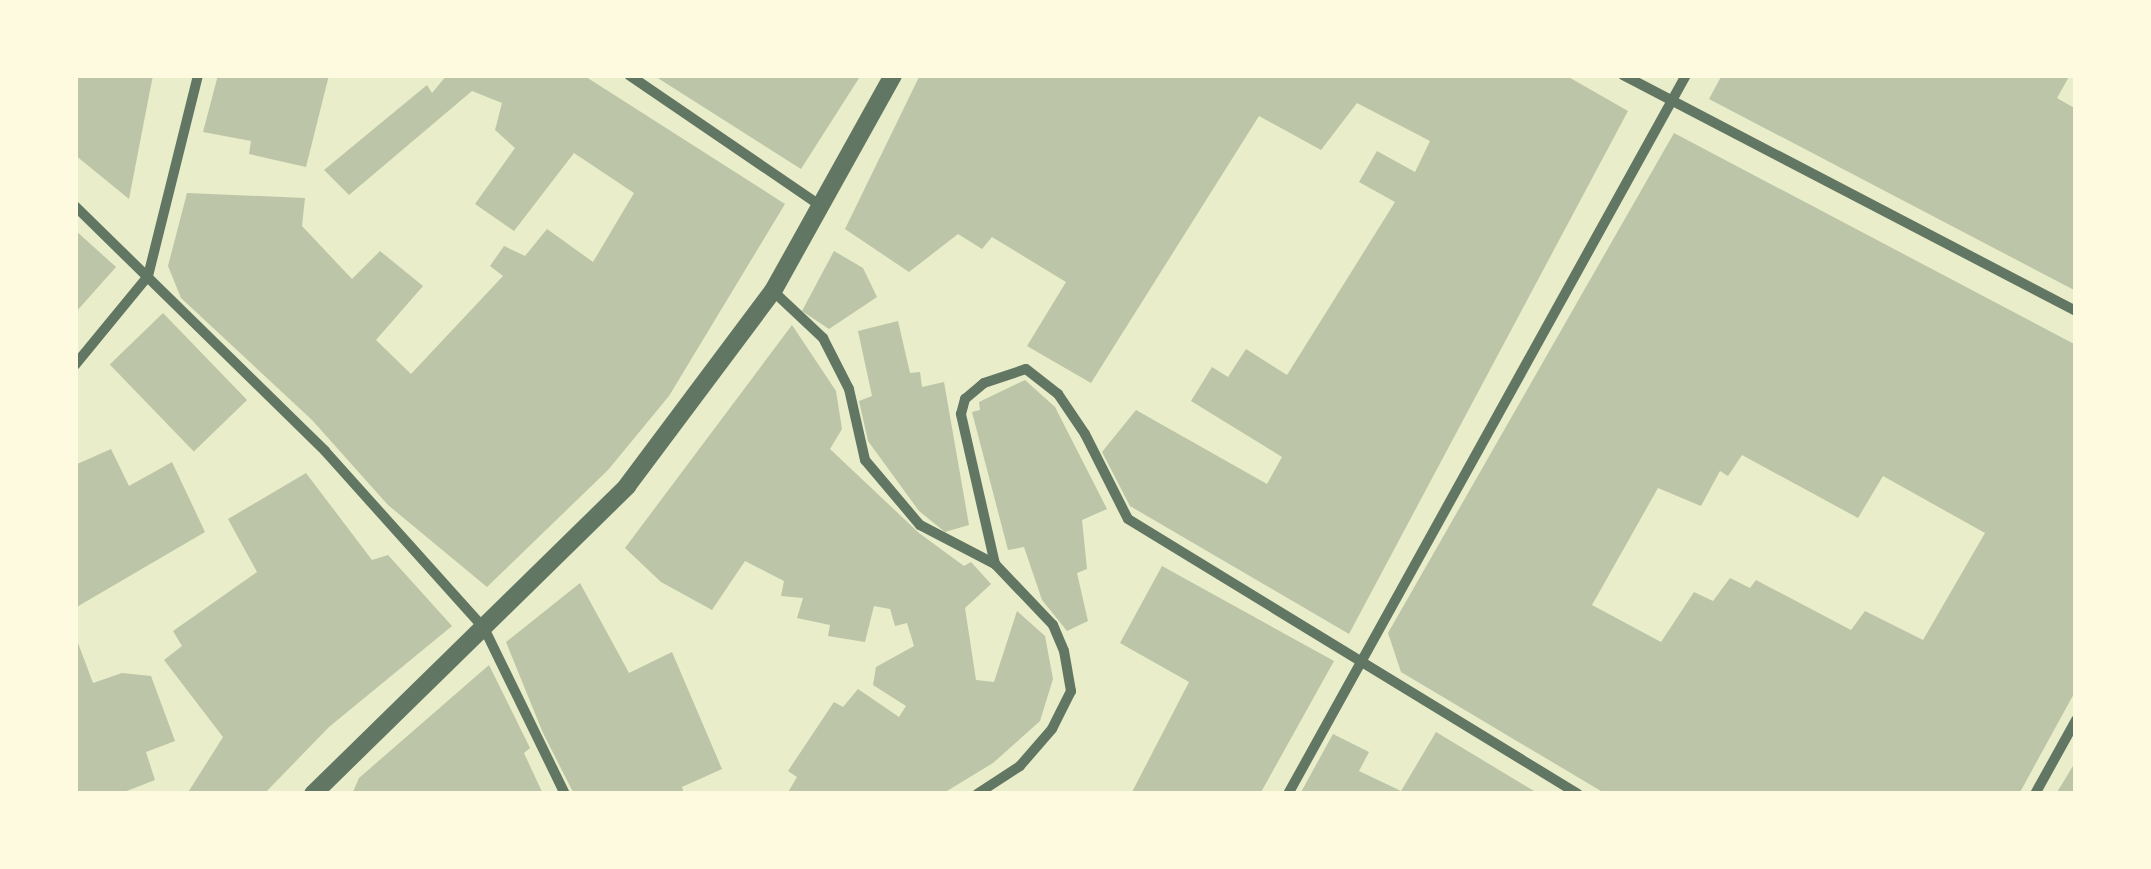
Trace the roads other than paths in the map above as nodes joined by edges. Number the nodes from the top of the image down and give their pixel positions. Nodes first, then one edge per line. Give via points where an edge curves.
1 (198, 75) edge
2 (629, 75) edge
3 (893, 75) edge
4 (1623, 75) edge
5 (1686, 75) edge
6 (1671, 103) junction
7 (818, 204) junction
8 (75, 206) edge
9 (148, 276) junction
10 (773, 291) junction
11 (2076, 311) edge
12 (75, 365) edge
13 (995, 564) junction
14 (484, 628) junction
15 (1360, 664) junction
16 (2076, 720) edge
17 (313, 794) edge
18 (564, 794) edge
19 (977, 794) edge
20 (1288, 794) edge
21 (1578, 794) edge
22 (2035, 794) edge

1 - 9 street
2 - 7 street
3 - 7 street
4 - 6 street
5 - 6 street
6 - 11 street
6 - 15 street
7 - 10 street
8 - 9 street
9 - 12 street
9 - 14 street via 325,451
10 - 13 street via 823,338 848,389 865,460 920,525
10 - 14 street via 627,486
13 - 15 street via 960,414 965,398 984,383 1026,369 1058,394 1128,519
13 - 19 street via 1053,625 1071,691 1052,729 1020,766
14 - 17 street
14 - 18 street
15 - 20 street
15 - 21 street
16 - 22 street

